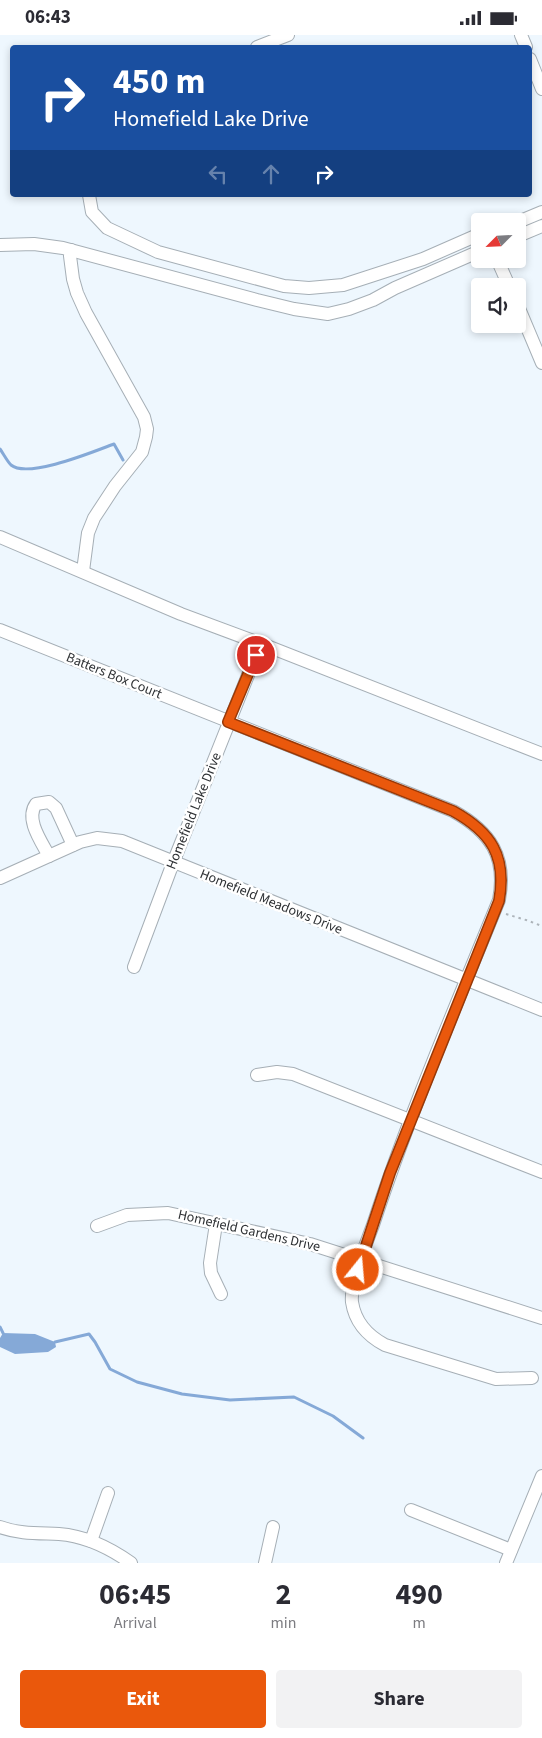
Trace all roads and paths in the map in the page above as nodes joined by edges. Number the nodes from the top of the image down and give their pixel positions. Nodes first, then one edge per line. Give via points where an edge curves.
1 (288, 35) edge
2 (262, 45) edge
3 (532, 64) edge
4 (542, 89) edge
5 (89, 197) edge
6 (542, 211) edge
7 (526, 218) edge
8 (542, 226) edge
9 (526, 233) edge
10 (471, 238) edge
11 (0, 245) edge
12 (71, 250) junction
13 (471, 255) edge
14 (224, 270) junction
15 (220, 290) junction
16 (526, 325) edge
17 (542, 363) edge
18 (0, 537) edge
19 (83, 571) junction
20 (0, 630) edge
21 (256, 655) dead end
22 (228, 722) junction
23 (542, 754) edge
24 (73, 845) junction
25 (49, 856) junction
26 (173, 863) junction
27 (0, 878) edge
28 (494, 911) junction
29 (542, 926) edge
30 (134, 967) dead end
31 (467, 980) junction
32 (542, 1010) edge
33 (257, 1075) dead end
34 (410, 1121) junction
35 (542, 1172) edge
36 (216, 1223) junction
37 (97, 1226) dead end
38 (361, 1259) junction
39 (222, 1294) dead end
40 (542, 1317) edge
41 (532, 1378) dead end
42 (542, 1476) edge
43 (108, 1493) dead end
44 (411, 1510) dead end
45 (0, 1527) edge
46 (273, 1527) dead end
47 (91, 1541) junction
48 (511, 1551) junction
49 (131, 1563) edge
50 (265, 1563) edge
51 (506, 1563) edge

1 - 2 street
3 - 4 street
5 - 14 street via 92,212 107,228 158,251
6 - 7 street
8 - 9 street
10 - 14 street via 423,259 343,285 284,286
11 - 12 street via 34,244
12 - 15 street
12 - 19 street via 77,293 144,417 147,429 142,452 94,518 88,533
13 - 15 street via 365,303 328,314
14 - 15 street
16 - 17 street
18 - 19 street
19 - 23 street via 181,614
20 - 22 street, Batters Box Court
21 - 22 street, Homefield Lake Drive
22 - 26 street, Homefield Lake Drive
22 - 28 street, Batters Box Court via 470,820 483,831 500,866 499,901
24 - 25 street, Homefield Meadows Drive
24 - 25 street via 56,808 48,802 36,804 32,819
24 - 26 street, Homefield Meadows Drive via 97,838 122,841
25 - 27 street, Homefield Meadows Drive
26 - 30 street, Homefield Lake Drive
26 - 31 street, Homefield Meadows Drive
28 - 29 path
28 - 31 street, Batters Box Court
31 - 32 street, Homefield Meadows Drive
31 - 34 street, Batters Box Court
33 - 34 street via 293,1074
34 - 35 street
34 - 38 street, Batters Box Court
36 - 37 street, Homefield Gardens Drive via 168,1213 148,1213 127,1215
36 - 38 street, Homefield Gardens Drive
36 - 39 street via 210,1263 211,1273
38 - 40 street, Homefield Gardens Drive
38 - 41 street, Batters Box Court via 352,1302 355,1313 371,1337 385,1345 486,1377
42 - 48 street
43 - 47 street
44 - 48 street
45 - 47 street
46 - 50 street
47 - 49 street
48 - 51 street

